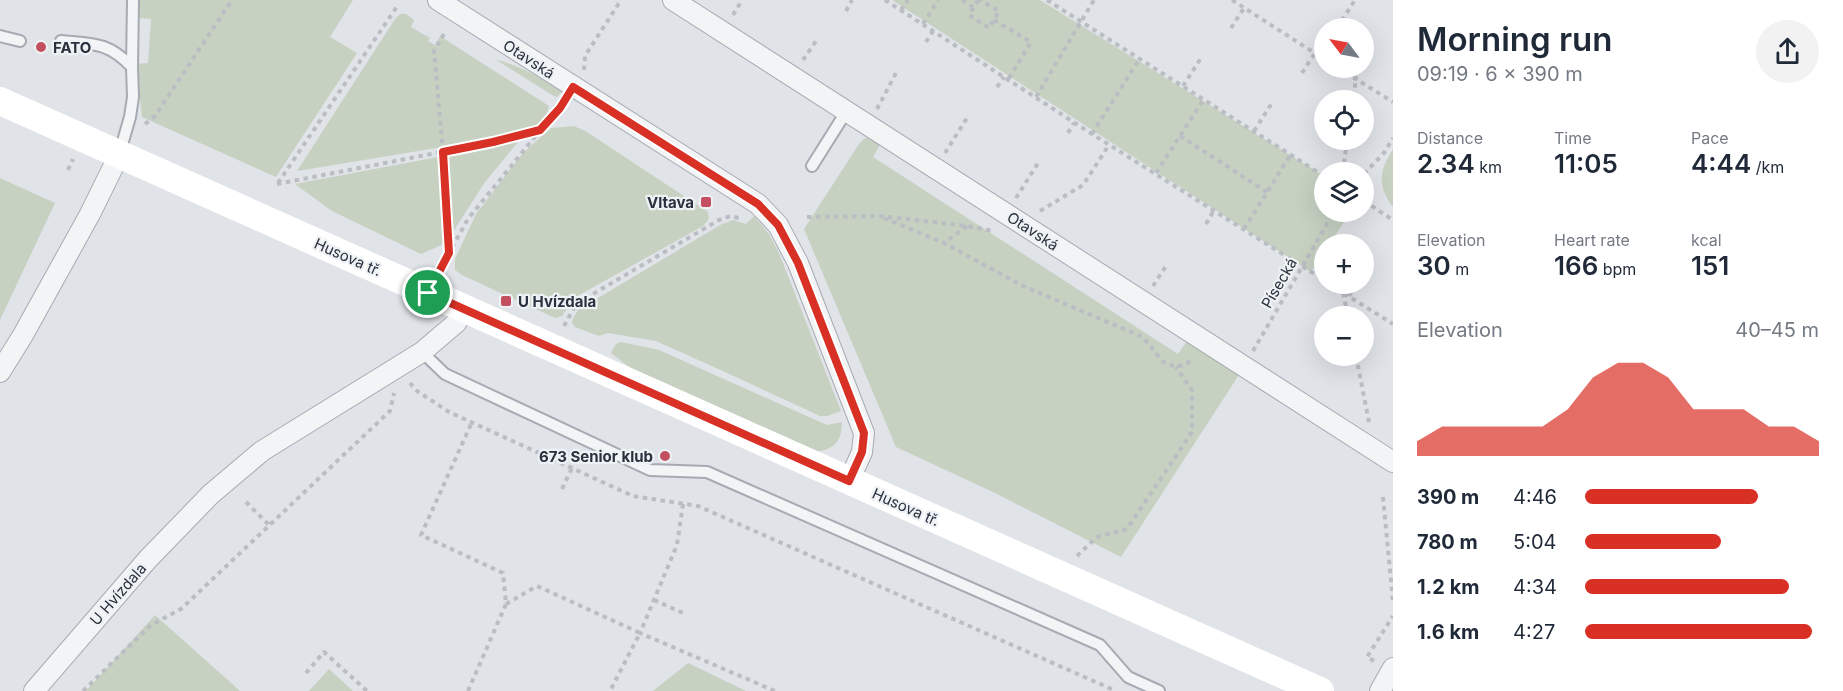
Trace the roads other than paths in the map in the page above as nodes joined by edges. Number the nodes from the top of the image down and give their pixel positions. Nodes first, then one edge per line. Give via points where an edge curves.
1 (134, 0) edge
2 (438, 0) edge
3 (673, 0) edge
4 (0, 36) edge
5 (20, 41) dead end
6 (61, 41) dead end
7 (132, 67) junction
8 (0, 101) edge
9 (846, 112) junction
10 (119, 155) junction
11 (812, 166) dead end
12 (464, 309) junction
13 (422, 352) junction
14 (0, 372) edge
15 (1393, 462) edge
16 (849, 481) junction
17 (1392, 670) edge
18 (34, 691) edge
19 (1159, 691) edge
20 (1320, 691) edge
21 (1380, 691) edge

1 - 7 lane
2 - 16 street, Otavská via 758,204 778,225 798,263 864,433 862,452
3 - 9 street, Otavská
4 - 5 lane
6 - 7 lane via 105,46
7 - 10 lane via 133,97
8 - 10 street, Husova tř.
9 - 11 lane
9 - 15 street, Otavská via 1015,208 1205,342
10 - 12 street, Husova tř.
10 - 14 street
12 - 13 street, U Hvízdala via 456,323
12 - 16 street, Husova tř.
13 - 18 street, U Hvízdala via 262,452 211,494 148,559
13 - 19 lane via 445,374 650,470 707,472 1100,645 1128,677
16 - 20 street, Husova tř.
17 - 21 street

